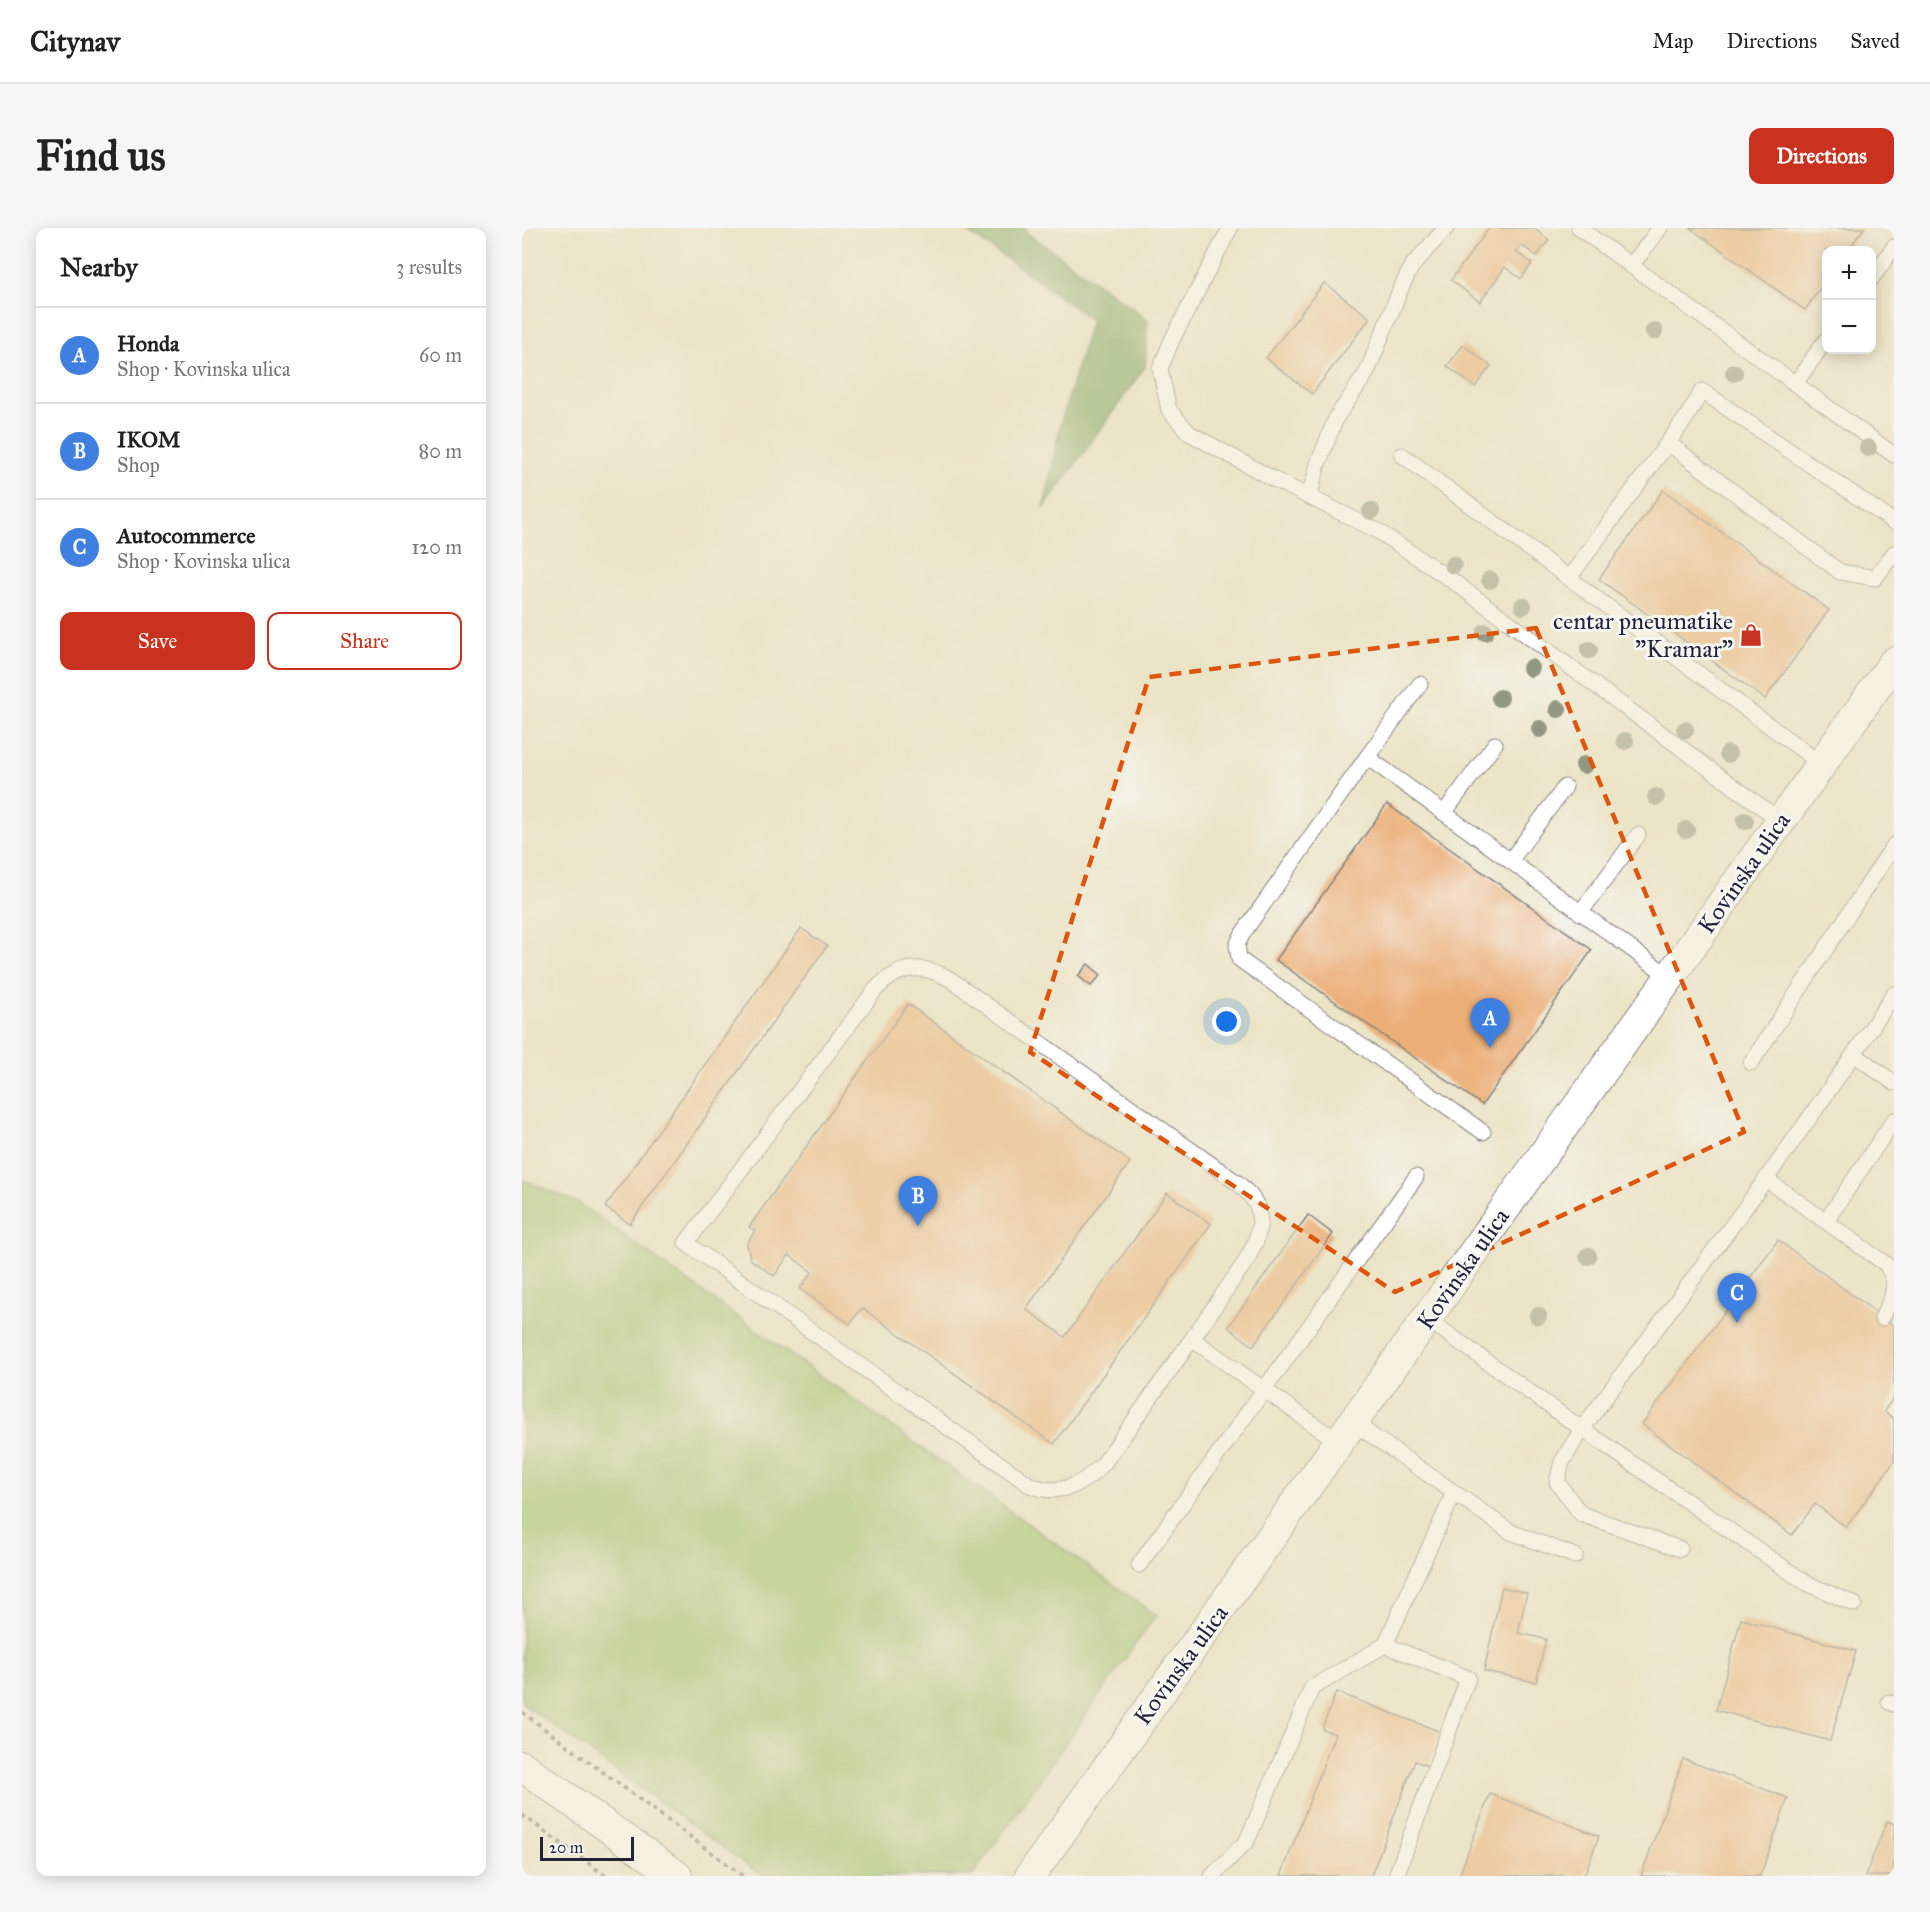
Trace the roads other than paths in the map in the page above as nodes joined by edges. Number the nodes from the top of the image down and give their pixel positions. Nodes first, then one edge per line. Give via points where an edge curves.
1 (1230, 228) edge
2 (1446, 228) edge
3 (1579, 228) edge
4 (1660, 228) edge
5 (1894, 247) edge
6 (1631, 266) junction
7 (1876, 272) edge
8 (1822, 347) edge
9 (1795, 384) junction
10 (1668, 443) junction
11 (1402, 455) dead end
12 (1894, 455) edge
13 (1309, 497) junction
14 (1894, 522) edge
15 (1894, 553) edge
16 (1569, 578) junction
17 (1894, 662) edge
18 (1420, 684) dead end
19 (1495, 744) dead end
20 (1367, 757) junction
21 (1821, 764) junction
22 (1565, 787) dead end
23 (1444, 813) junction
24 (1781, 821) junction
25 (1638, 835) dead end
26 (1894, 845) edge
27 (1510, 861) junction
28 (1580, 913) junction
29 (1670, 977) junction
30 (1894, 994) edge
31 (1854, 1054) junction
32 (1751, 1063) dead end
33 (1894, 1083) edge
34 (1894, 1120) edge
35 (1483, 1132) dead end
36 (1416, 1177) dead end
37 (1766, 1179) junction
38 (1826, 1221) junction
39 (1894, 1282) edge
40 (1882, 1317) dead end
41 (1428, 1319) junction
42 (1192, 1339) junction
43 (1266, 1389) junction
44 (1582, 1429) junction
45 (1347, 1433) junction
46 (1454, 1493) junction
47 (1680, 1549) dead end
48 (1575, 1556) dead end
49 (1139, 1565) dead end
50 (1854, 1604) dead end
51 (1385, 1645) junction
52 (522, 1766) edge
53 (677, 1876) edge
54 (1030, 1876) edge
55 (1212, 1876) edge
56 (1396, 1876) edge

1 - 13 lane via 1160,369 1169,411 1189,433
2 - 13 lane via 1412,266 1367,372 1336,418
3 - 6 lane
4 - 6 lane
5 - 7 lane
6 - 9 lane
8 - 9 lane
9 - 12 lane
10 - 14 lane via 1702,391
10 - 15 lane via 1840,572 1875,578
10 - 16 lane
11 - 16 lane
13 - 24 lane via 1378,531 1450,579
16 - 21 lane
17 - 21 street, Kovinska ulica
18 - 20 lane
19 - 23 lane
20 - 23 lane
20 - 35 lane via 1243,933 1237,945 1239,958
21 - 24 street, Kovinska ulica
22 - 27 lane
23 - 27 lane
24 - 29 street, Kovinska ulica
25 - 28 lane
26 - 32 lane
27 - 28 lane
28 - 29 lane
29 - 41 street, Kovinska ulica
30 - 31 lane
31 - 33 lane
31 - 37 lane
34 - 38 lane
36 - 43 lane
37 - 38 lane
37 - 44 lane
38 - 39 lane via 1887,1265
39 - 40 lane
41 - 44 lane
41 - 45 street, Kovinska ulica
42 - 42 lane via 1256,1241 1258,1207 1250,1195 950,979 928,969 896,973 875,990 686,1243 1030,1485 1043,1490 1079,1484 1104,1463
42 - 43 lane
43 - 45 lane
43 - 49 lane
44 - 47 lane via 1562,1462 1557,1482 1581,1514
44 - 50 lane via 1806,1583
45 - 46 lane
45 - 54 street, Kovinska ulica
46 - 48 lane via 1511,1532
46 - 51 lane
51 - 55 lane via 1312,1688 1247,1841
51 - 56 lane via 1468,1678
52 - 53 street

